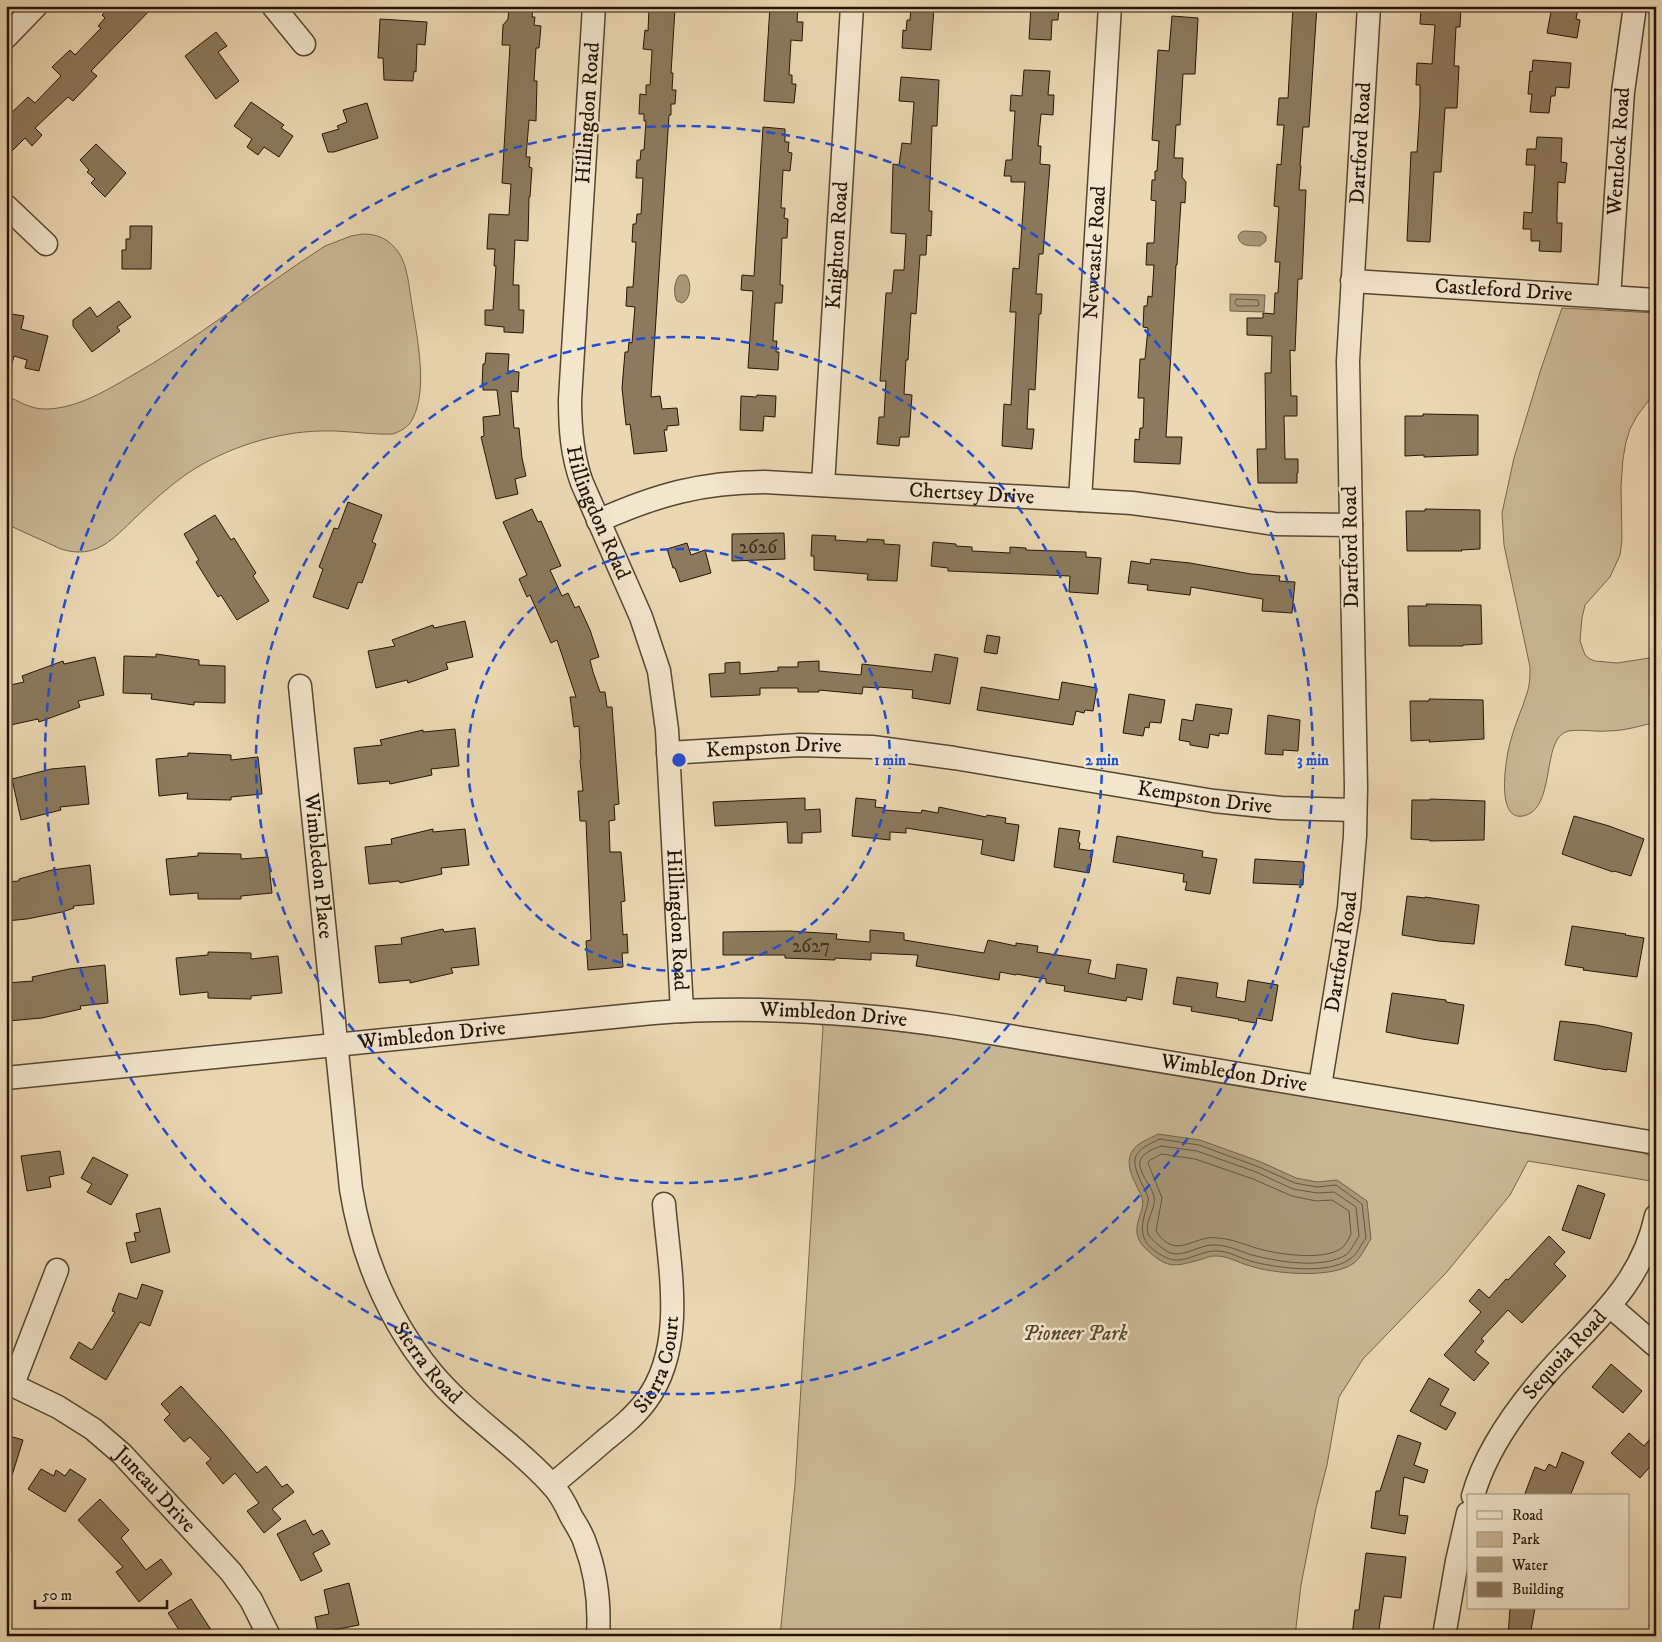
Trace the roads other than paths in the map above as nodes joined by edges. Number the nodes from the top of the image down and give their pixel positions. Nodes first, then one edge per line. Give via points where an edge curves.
1 (36, 6) edge
2 (273, 6) edge
3 (594, 6) edge
4 (852, 6) edge
5 (1110, 6) edge
6 (1369, 6) edge
7 (1635, 6) edge
8 (6, 37) edge
9 (304, 44) dead end
10 (6, 206) edge
11 (46, 244) dead end
12 (1352, 281) junction
13 (1609, 297) junction
14 (1656, 300) edge
15 (823, 485) junction
16 (1080, 500) junction
17 (598, 521) junction
18 (1351, 525) junction
19 (300, 686) dead end
20 (668, 753) junction
21 (1356, 810) junction
22 (682, 1012) junction
23 (336, 1045) junction
24 (6, 1078) edge
25 (1320, 1086) junction
26 (1656, 1142) edge
27 (664, 1204) dead end
28 (1656, 1216) edge
29 (57, 1270) dead end
30 (1610, 1306) junction
31 (1656, 1346) edge
32 (9, 1383) edge
33 (552, 1485) junction
34 (1474, 1494) edge
35 (1467, 1517) edge
36 (268, 1636) edge
37 (598, 1636) edge
38 (1444, 1636) edge

1 - 8 street
2 - 9 street
3 - 17 street, Hillingdon Road via 570,410 576,466
4 - 15 street, Knighton Road
5 - 16 street, Newcastle Road
6 - 12 street, Dartford Road
7 - 13 street, Wentlock Road via 1622,98
10 - 11 street
12 - 13 street, Castleford Drive
12 - 18 street, Dartford Road via 1348,374
13 - 14 street, Castleford Drive
15 - 16 street, Chertsey Drive
15 - 17 street, Chertsey Drive via 741,482 695,487 650,499
16 - 18 street, Chertsey Drive via 1154,505 1274,524
17 - 20 street, Hillingdon Road via 641,617 656,662 664,698
18 - 21 street, Dartford Road
19 - 23 street, Wimbledon Place
20 - 21 street, Kempston Drive via 800,745 872,747 1214,801
20 - 22 street, Hillingdon Road
21 - 25 street, Dartford Road via 1349,908
22 - 23 street, Wimbledon Drive
22 - 25 street, Wimbledon Drive via 766,1010 864,1015
23 - 24 street, Wimbledon Drive
23 - 33 street, Sierra Road via 356,1221 385,1300 411,1345 434,1374
25 - 26 street, Wimbledon Drive
27 - 33 street, Sierra Court via 673,1312 671,1339 658,1382 629,1420
28 - 30 street, Sequoia Road via 1646,1250 1633,1275
29 - 32 street
30 - 31 street
30 - 34 street, Sequoia Road via 1524,1401 1488,1458
32 - 36 street, Juneau Drive via 58,1407 93,1429 122,1454 231,1572 251,1600
33 - 37 street, Sierra Road via 585,1542 597,1586
35 - 38 street

